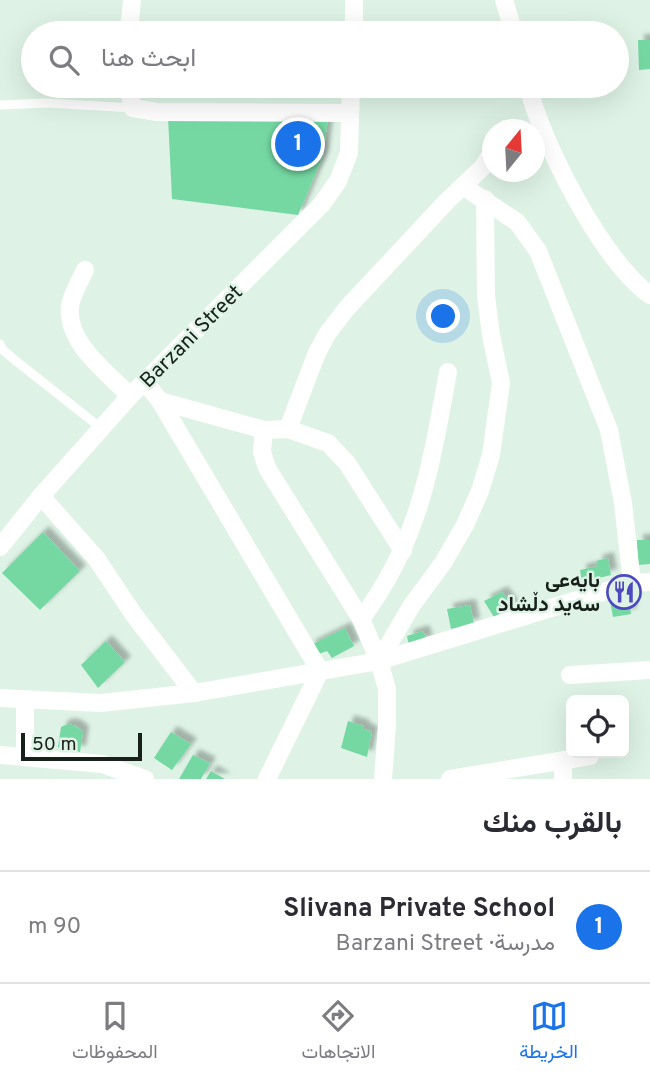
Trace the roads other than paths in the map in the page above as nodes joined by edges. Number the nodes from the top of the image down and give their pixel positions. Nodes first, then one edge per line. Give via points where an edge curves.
1 (132, 0) edge
2 (354, 0) edge
3 (504, 0) edge
4 (130, 21) edge
5 (354, 21) edge
6 (510, 21) edge
7 (131, 98) edge
8 (350, 98) edge
9 (531, 98) edge
10 (0, 105) edge
11 (133, 108) junction
12 (349, 113) junction
13 (535, 119) edge
14 (545, 147) edge
15 (482, 169) edge
16 (463, 186) junction
17 (485, 199) junction
18 (85, 270) dead end
19 (650, 295) edge
20 (0, 344) edge
21 (448, 372) dead end
22 (145, 382) junction
23 (130, 396) junction
24 (160, 401) junction
25 (101, 428) junction
26 (288, 429) junction
27 (264, 430) junction
28 (41, 496) junction
29 (0, 547) edge
30 (403, 551) junction
31 (641, 582) edge
32 (361, 620) junction
33 (379, 661) junction
34 (650, 670) edge
35 (320, 671) junction
36 (570, 675) dead end
37 (194, 693) junction
38 (0, 698) edge
39 (24, 700) junction
40 (0, 755) edge
41 (25, 757) junction
42 (576, 758) edge
43 (563, 760) junction
44 (145, 779) edge
45 (267, 779) edge
46 (383, 779) edge
47 (450, 779) edge
48 (563, 779) edge

1 - 4 street
2 - 5 street
3 - 6 street
7 - 11 street
8 - 12 street, Barzani Street
9 - 13 street
10 - 11 lane
11 - 12 street via 157,113
12 - 22 street, Barzani Street via 346,164 322,204
14 - 19 street via 612,255
15 - 16 street
16 - 17 street
16 - 26 street via 327,334
17 - 31 street via 517,222 538,251 603,408
17 - 33 street via 486,296 501,383 491,456 465,525
18 - 23 street via 70,302 78,341
20 - 25 lane
21 - 30 street via 432,463
22 - 23 street, Barzani Street
22 - 24 street
23 - 25 street, Barzani Street
24 - 27 street
24 - 35 street
25 - 28 street, Barzani Street
26 - 27 street
26 - 30 street via 328,443 347,463
27 - 32 street via 262,452 267,468
28 - 29 street, Barzani Street
28 - 37 street via 96,558
30 - 32 street
31 - 33 street
32 - 33 street
33 - 35 street
33 - 46 street via 387,690
34 - 36 street
35 - 37 street
35 - 45 street
37 - 39 street via 101,703
38 - 39 street
39 - 41 street
40 - 41 street
41 - 44 street via 102,764
42 - 43 street
43 - 47 street
43 - 48 street

